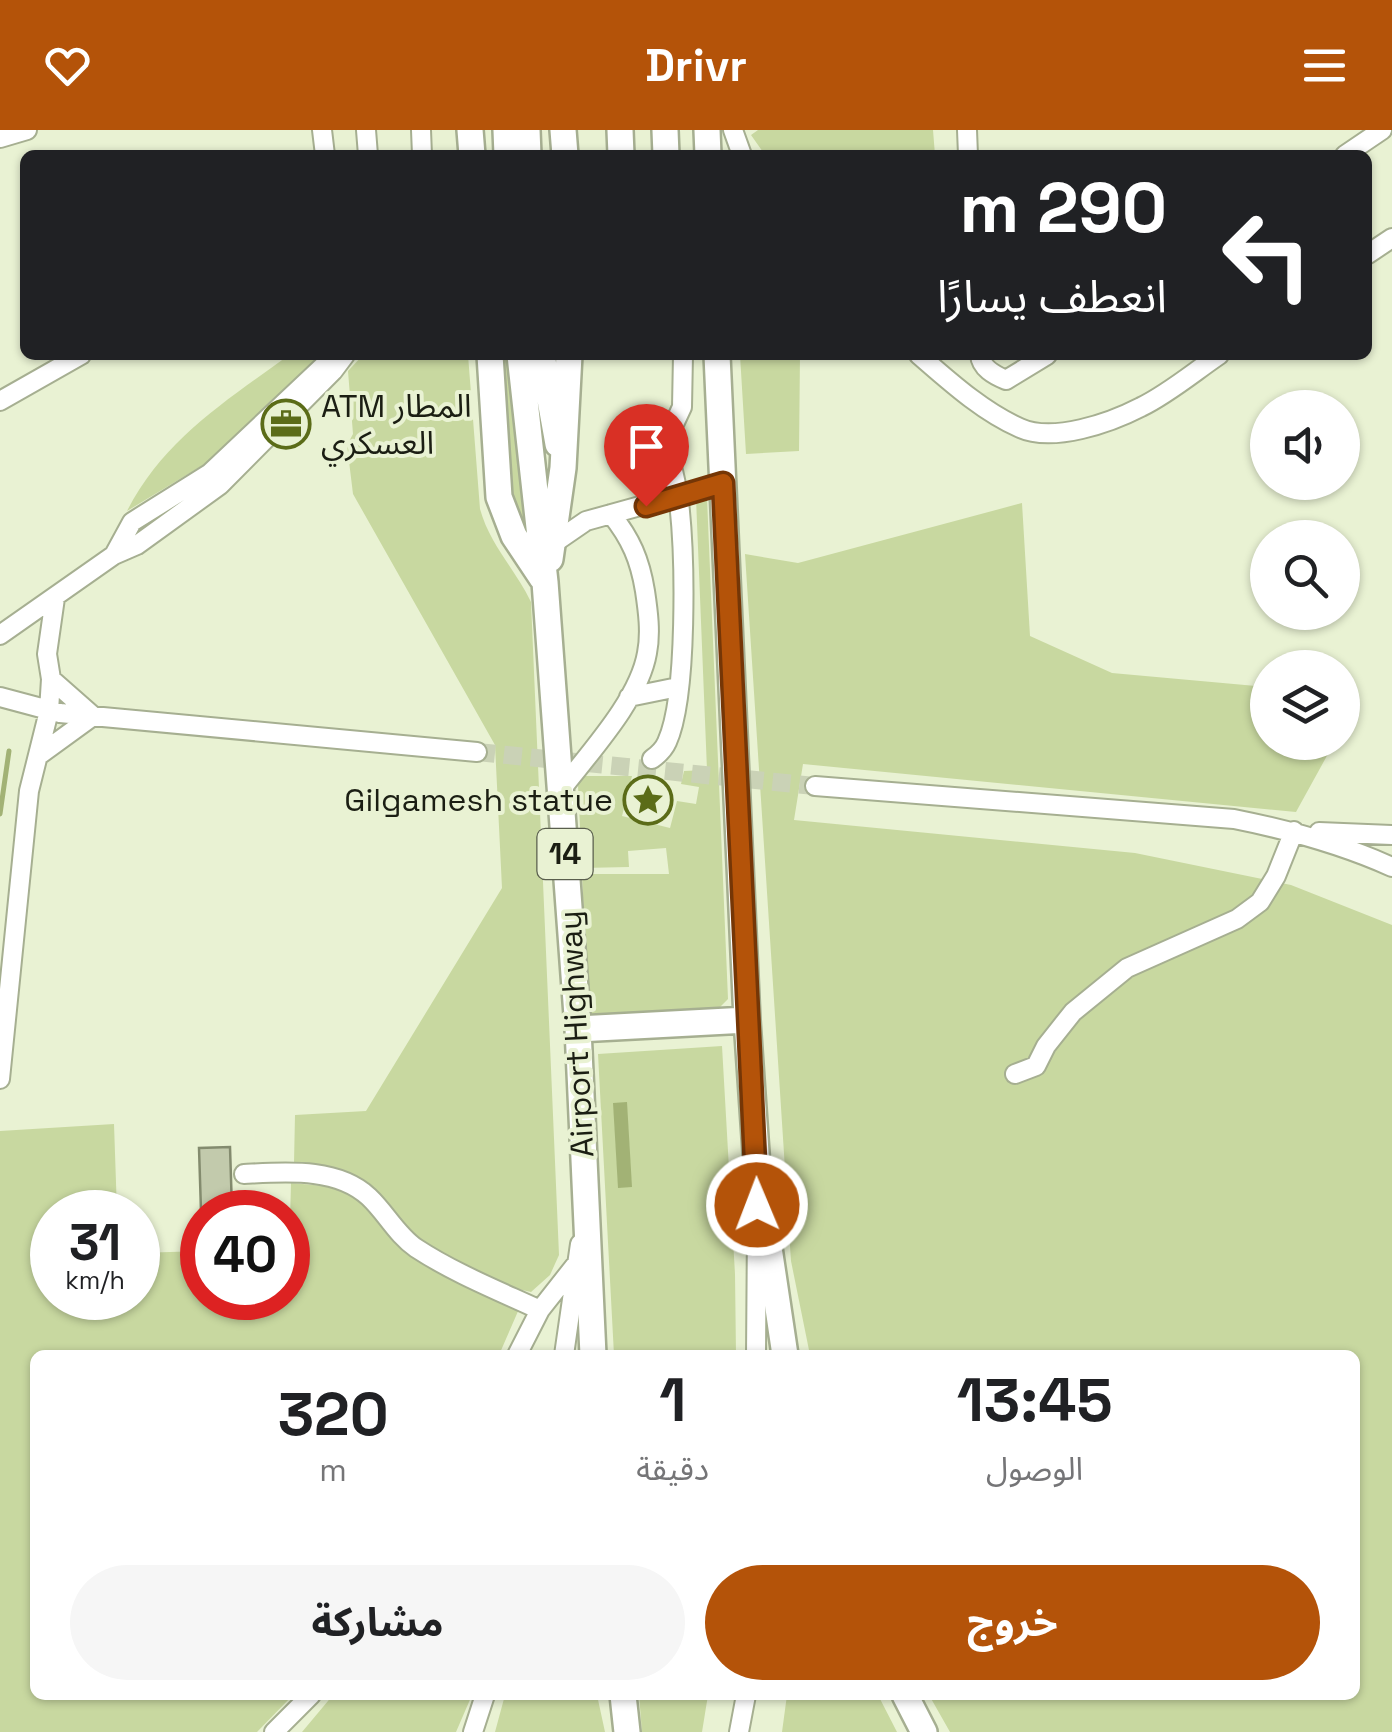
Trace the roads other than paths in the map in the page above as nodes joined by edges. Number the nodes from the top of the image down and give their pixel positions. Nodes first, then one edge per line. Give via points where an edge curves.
1 (26, 130) edge
2 (1382, 130) edge
3 (0, 138) edge
4 (1352, 150) edge
5 (72, 360) edge
6 (330, 360) edge
7 (341, 360) edge
8 (490, 360) edge
9 (521, 360) edge
10 (543, 360) edge
11 (569, 360) edge
12 (683, 360) edge
13 (717, 360) edge
14 (925, 360) edge
15 (981, 360) edge
16 (1038, 360) edge
17 (1212, 360) edge
18 (0, 400) edge
19 (662, 426) junction
20 (629, 428) dead end
21 (564, 468) junction
22 (723, 483) junction
23 (678, 496) junction
24 (160, 502) junction
25 (611, 514) junction
26 (172, 520) junction
27 (554, 543) junction
28 (114, 555) junction
29 (545, 582) junction
30 (55, 598) junction
31 (0, 635) edge
32 (51, 679) junction
33 (678, 687) junction
34 (0, 697) edge
35 (630, 697) junction
36 (49, 711) junction
37 (93, 716) junction
38 (477, 752) tunnel mouth
39 (38, 756) junction
40 (652, 759) dead end
41 (815, 786) tunnel mouth
42 (560, 791) junction
43 (1294, 831) junction
44 (1392, 835) edge
45 (1392, 867) edge
46 (747, 1020) junction
47 (578, 1028) junction
48 (1015, 1074) dead end
49 (0, 1078) edge
50 (757, 1168) junction
51 (244, 1174) dead end
52 (584, 1209) junction
53 (577, 1262) junction
54 (540, 1310) junction
55 (520, 1350) edge
56 (565, 1350) edge
57 (594, 1350) edge
58 (756, 1350) edge
59 (784, 1350) edge
60 (306, 1700) edge
61 (483, 1700) edge
62 (623, 1700) edge
63 (745, 1700) edge
64 (908, 1700) edge
65 (274, 1732) edge
66 (473, 1732) edge
67 (626, 1732) edge
68 (739, 1732) edge
69 (924, 1732) edge

1 - 3 street
2 - 4 street
5 - 18 street
6 - 24 street via 210,473
7 - 26 street via 245,464
8 - 29 highway via 499,497 514,536
9 - 29 highway, Airport Highway / 14
10 - 21 highway
11 - 21 highway, 14
12 - 19 street via 682,407 675,422
13 - 22 highway
14 - 17 street via 1006,420 1043,433 1142,407
15 - 16 street via 1006,380
19 - 20 street
19 - 23 street
21 - 27 highway, 14
22 - 23 street
22 - 46 highway
23 - 25 street
23 - 33 street
24 - 26 street
24 - 28 street via 132,522
25 - 27 street via 586,521
25 - 35 street via 640,561 648,608 647,656
26 - 28 street
27 - 29 highway, 14
28 - 30 street
29 - 42 highway, Airport Highway / 14
30 - 31 street
30 - 32 street
32 - 36 street
32 - 37 street
33 - 35 street
33 - 40 street via 669,739
34 - 36 street
35 - 42 street
36 - 37 street
36 - 39 street
37 - 38 street
37 - 39 street
39 - 49 street via 28,791
41 - 43 street via 1234,819
42 - 47 highway, Airport Highway / 14
43 - 44 street
43 - 45 street
43 - 48 street via 1260,902 1237,919 1127,968 1073,1012 1036,1066
46 - 47 highway
46 - 50 highway
47 - 52 highway, Airport Highway / 14
50 - 58 street
50 - 59 highway
51 - 54 street via 290,1172 346,1182 368,1195 414,1247
52 - 53 street
52 - 57 highway, Airport Highway / 14
53 - 54 street
53 - 56 street
54 - 55 street
60 - 65 street
61 - 66 street
62 - 67 highway
63 - 68 street
64 - 69 highway

